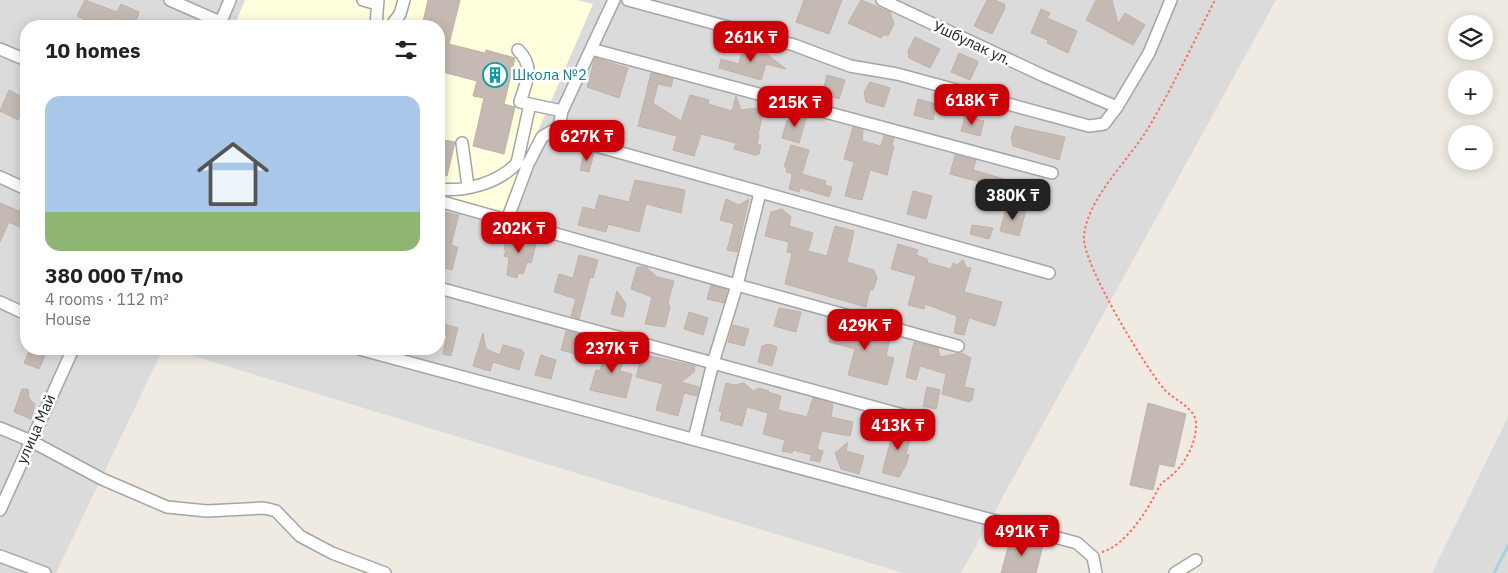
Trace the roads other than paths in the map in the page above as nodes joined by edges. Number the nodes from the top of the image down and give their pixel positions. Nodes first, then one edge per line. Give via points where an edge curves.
1 (170, 0) edge
2 (230, 0) edge
3 (363, 0) edge
4 (404, 0) edge
5 (600, 0) edge
6 (628, 0) edge
7 (882, 0) edge
8 (377, 2) edge
9 (613, 2) edge
10 (647, 2) edge
11 (1166, 2) edge
12 (212, 20) edge
13 (222, 20) edge
14 (376, 20) edge
15 (396, 20) edge
16 (0, 49) edge
17 (591, 49) junction
18 (518, 50) dead end
19 (20, 57) edge
20 (530, 104) junction
21 (1117, 107) junction
22 (562, 111) junction
23 (559, 127) junction
24 (462, 144) dead end
25 (1052, 173) dead end
26 (0, 177) edge
27 (20, 186) edge
28 (468, 186) junction
29 (445, 190) edge
30 (760, 193) junction
31 (445, 203) edge
32 (507, 220) junction
33 (1049, 272) dead end
34 (737, 285) junction
35 (445, 290) edge
36 (0, 302) edge
37 (20, 311) edge
38 (958, 346) dead end
39 (70, 355) edge
40 (381, 355) edge
41 (713, 363) junction
42 (925, 421) dead end
43 (0, 428) edge
44 (694, 439) junction
45 (31, 441) junction
46 (0, 510) edge
47 (0, 556) edge
48 (1196, 560) dead end
49 (45, 573) edge
50 (384, 573) edge
51 (1096, 573) edge
52 (1175, 573) edge

1 - 12 street
2 - 13 street
3 - 8 street
4 - 15 street
5 - 9 street
6 - 10 street
7 - 21 street, Ушбулак ул. via 1036,73
8 - 14 street
9 - 17 street
10 - 21 street via 794,45 866,71 897,74 1089,126 1104,124
11 - 21 street via 1167,12 1149,53
16 - 19 street
17 - 22 street
17 - 25 street
18 - 20 street via 528,60 529,71 520,102
20 - 22 street
20 - 28 street via 517,163 491,182
22 - 23 street
23 - 30 street via 568,138
23 - 32 street via 542,137
24 - 28 street
26 - 27 street
28 - 29 street
30 - 33 street
30 - 34 street
31 - 32 street
32 - 34 street
34 - 38 street
34 - 41 street
35 - 41 street
36 - 37 street
39 - 45 street, улица Май
40 - 44 street
41 - 42 street
41 - 44 street
43 - 45 street
44 - 51 street via 1076,543 1089,552
45 - 46 street, улица Май
45 - 50 street via 102,480 168,507 208,511 264,508 276,511 300,536 348,560
47 - 49 street
48 - 52 street

